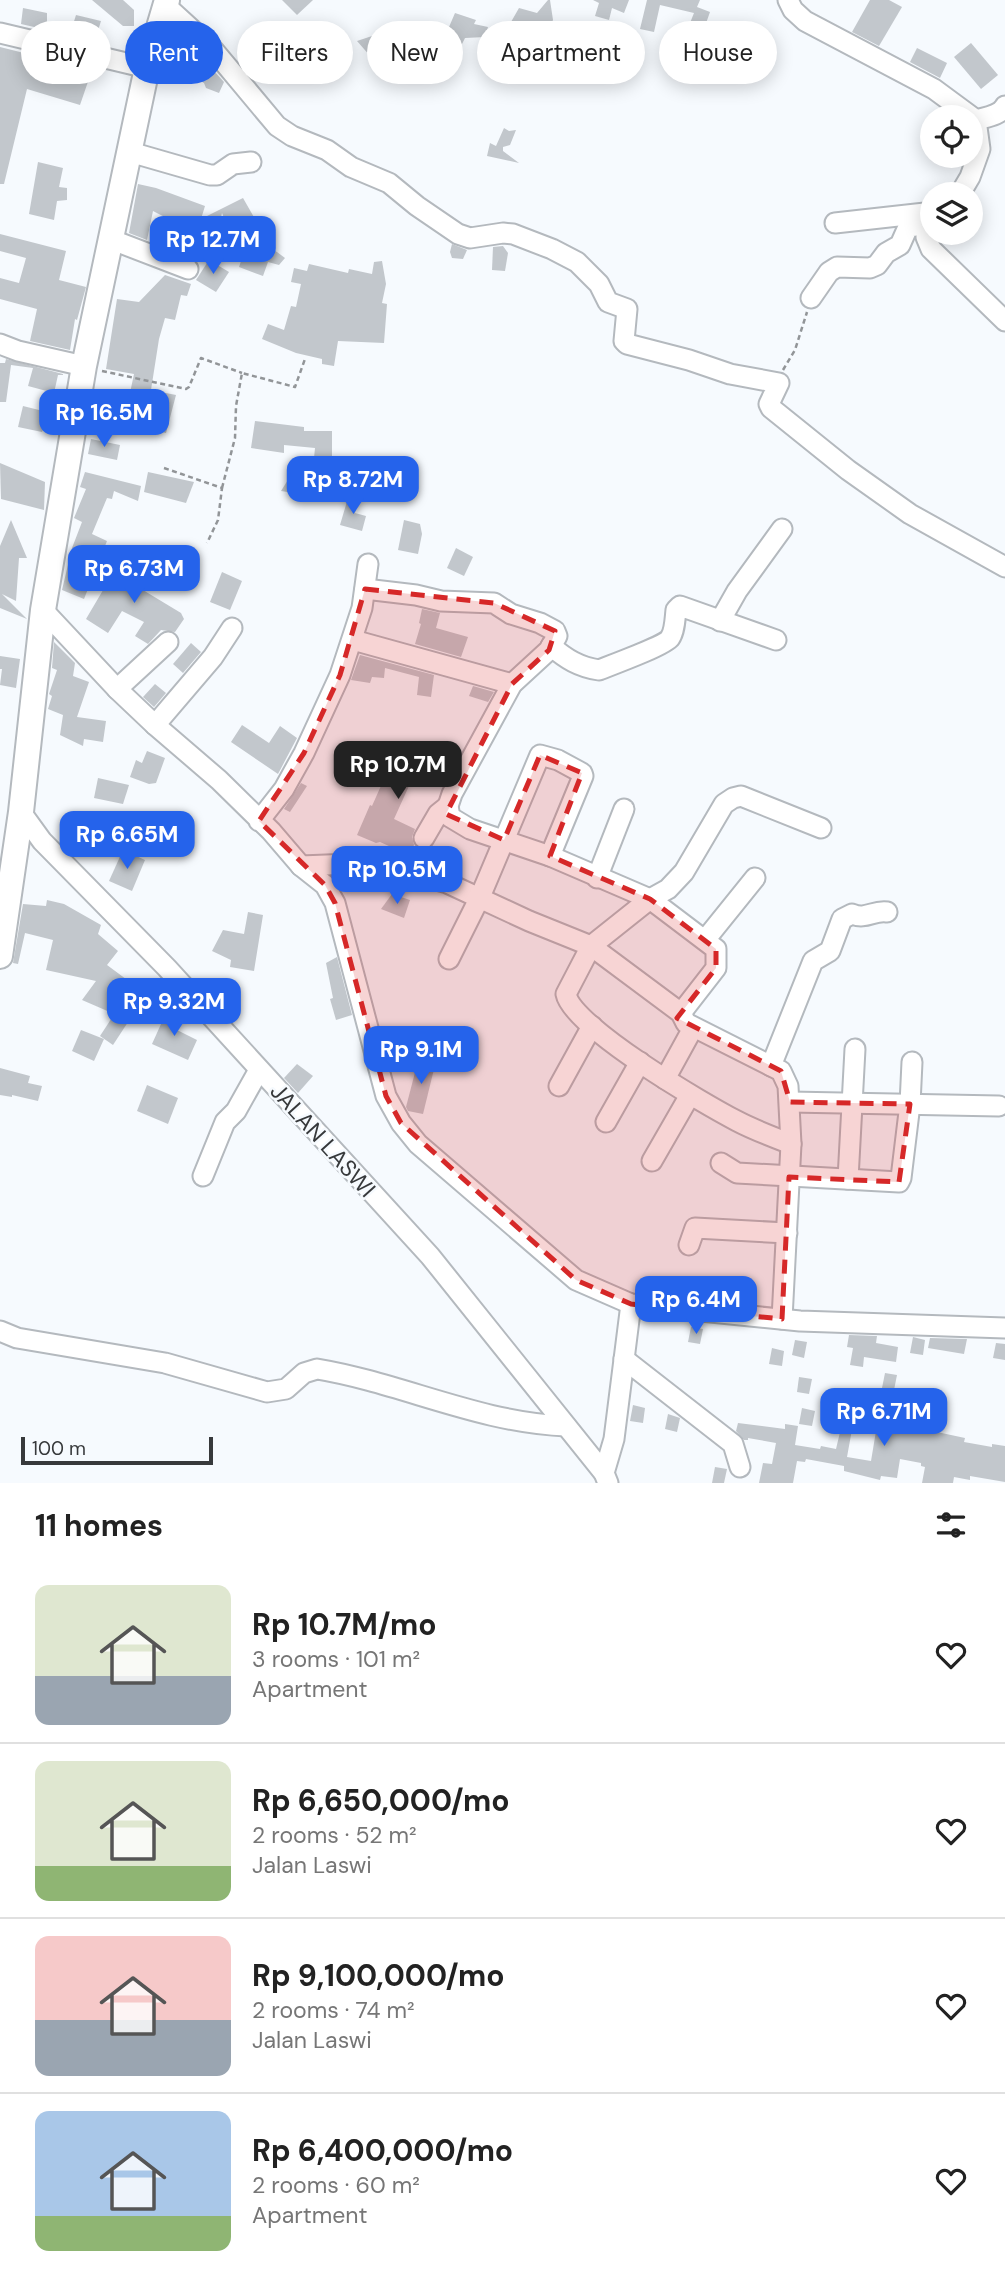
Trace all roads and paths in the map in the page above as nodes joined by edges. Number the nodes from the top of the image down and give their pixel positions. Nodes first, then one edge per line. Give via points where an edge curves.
1 (788, 0) edge
2 (166, 3) edge
3 (161, 21) edge
4 (0, 33) edge
5 (125, 63) edge
6 (145, 84) edge
7 (956, 105) edge
8 (1005, 106) edge
9 (983, 118) edge
10 (130, 152) junction
11 (251, 162) dead end
12 (920, 220) edge
13 (835, 223) dead end
14 (920, 224) edge
15 (110, 239) junction
16 (930, 245) edge
17 (188, 269) dead end
18 (811, 298) joint
19 (1005, 321) edge
20 (0, 344) edge
21 (305, 359) dead end
22 (84, 366) junction
23 (242, 373) junction
24 (779, 383) junction
25 (164, 468) dead end
26 (222, 488) junction
27 (782, 529) dead end
28 (207, 543) dead end
29 (368, 564) dead end
30 (1005, 567) edge
31 (365, 589) junction
32 (43, 610) junction
33 (720, 621) junction
34 (232, 628) dead end
35 (353, 640) junction
36 (776, 640) dead end
37 (168, 642) dead end
38 (547, 651) junction
39 (512, 684) junction
40 (117, 689) junction
41 (155, 725) junction
42 (448, 806) junction
43 (624, 809) dead end
44 (20, 811) junction
45 (259, 821) junction
46 (821, 828) dead end
47 (424, 838) dead end
48 (504, 840) junction
49 (550, 856) junction
50 (301, 866) junction
51 (597, 878) junction
52 (755, 878) dead end
53 (480, 897) junction
54 (650, 900) junction
55 (887, 912) dead end
56 (705, 940) junction
57 (591, 946) junction
58 (0, 956) edge
59 (449, 959) dead end
60 (687, 1021) junction
61 (592, 1026) junction
62 (855, 1049) dead end
63 (640, 1062) junction
64 (912, 1062) dead end
65 (771, 1066) junction
66 (259, 1070) junction
67 (665, 1079) junction
68 (559, 1086) dead end
69 (690, 1095) junction
70 (790, 1102) junction
71 (851, 1102) junction
72 (910, 1104) junction
73 (999, 1106) dead end
74 (606, 1122) dead end
75 (791, 1144) junction
76 (652, 1161) dead end
77 (721, 1163) dead end
78 (203, 1176) dead end
79 (789, 1177) junction
80 (848, 1179) junction
81 (787, 1233) junction
82 (689, 1245) dead end
83 (631, 1304) junction
84 (782, 1319) junction
85 (1005, 1328) edge
86 (0, 1331) edge
87 (624, 1359) junction
88 (566, 1426) junction
89 (740, 1467) dead end
90 (606, 1478) edge

1 - 7 street via 805,21
2 - 3 main road
2 - 24 street via 211,47 277,126 292,136 389,183 458,234 470,238 513,234 577,261 599,284 608,302 626,309 627,344
4 - 5 street
6 - 10 main road
8 - 9 street
10 - 11 street via 210,175 233,164
10 - 15 main road
12 - 13 street
14 - 18 street via 908,227 900,245 877,265 829,271
15 - 17 street
15 - 22 main road
16 - 19 street
18 - 24 path
20 - 22 street
21 - 23 path via 295,387
22 - 23 path via 186,388 201,358
22 - 32 main road
23 - 26 path via 235,438
24 - 30 street via 769,404 848,470 910,514
25 - 26 path
26 - 28 path via 218,520
27 - 33 street
29 - 31 street
31 - 35 street
31 - 38 street via 441,601 495,603 510,614 555,631 557,636
32 - 40 street
32 - 44 main road
33 - 36 street
33 - 38 street via 678,607 667,641 599,670
34 - 41 street
35 - 39 street
35 - 45 street via 304,753
37 - 40 street
38 - 39 street
39 - 42 street
40 - 41 street
41 - 45 street
42 - 47 street
42 - 48 street via 450,817
43 - 51 street
44 - 58 main road
44 - 66 street, JALAN LASWI via 41,841 167,968
45 - 50 street
46 - 54 street via 741,796 733,798 724,804 684,872
48 - 49 street
48 - 49 street via 544,754 583,776
48 - 53 street
49 - 51 street
50 - 53 street via 376,863
50 - 83 street via 326,885 335,903 386,1096 401,1123 436,1160 576,1280
51 - 54 street
52 - 56 street
53 - 57 street
53 - 59 street
54 - 56 street
54 - 57 street
55 - 65 street via 842,919 831,951 813,961
56 - 60 street via 716,949 716,968
57 - 60 street
57 - 61 street via 566,994
60 - 65 street
60 - 67 street
61 - 63 street
61 - 68 street
62 - 71 street
63 - 67 street
63 - 74 street
64 - 72 street
65 - 70 street via 785,1077
66 - 78 street via 225,1122
66 - 88 street, JALAN LASWI via 430,1256
67 - 69 street
69 - 75 street
69 - 76 street
70 - 71 street
70 - 75 street
71 - 72 street
71 - 80 street
72 - 73 street
72 - 80 street via 899,1182
75 - 79 street
77 - 79 street via 737,1173
79 - 80 street
79 - 81 street
81 - 82 street via 695,1228
81 - 84 street
83 - 84 street
83 - 87 street
84 - 85 street
86 - 88 street via 17,1338 164,1363 267,1392 286,1389 304,1373 317,1369 510,1420
87 - 89 street via 733,1444
87 - 90 street
88 - 90 street, JALAN LASWI

